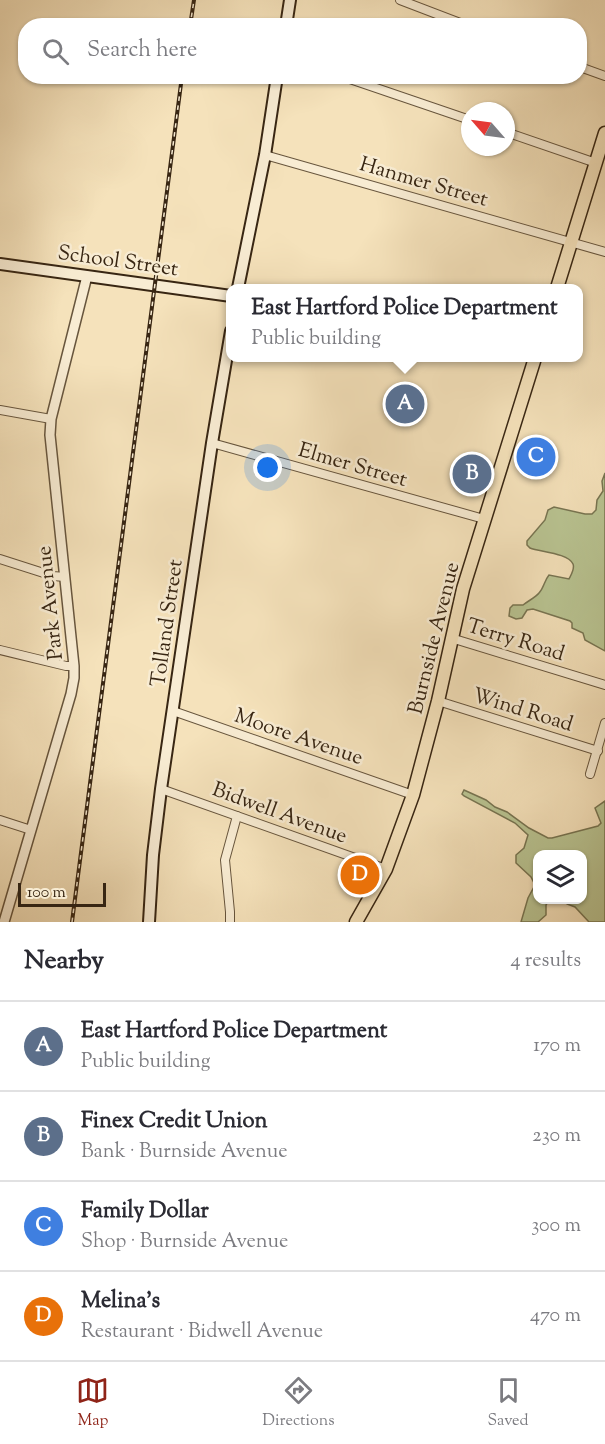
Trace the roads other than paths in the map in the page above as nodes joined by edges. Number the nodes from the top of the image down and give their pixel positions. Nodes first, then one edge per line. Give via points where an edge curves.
1 (290, 0) edge
2 (400, 0) edge
3 (287, 18) edge
4 (447, 18) edge
5 (587, 70) edge
6 (605, 76) edge
7 (276, 84) edge
8 (364, 84) edge
9 (461, 117) edge
10 (605, 133) edge
11 (515, 135) edge
12 (266, 155) junction
13 (596, 163) junction
14 (572, 242) junction
15 (605, 252) edge
16 (0, 264) edge
17 (87, 276) junction
18 (239, 284) edge
19 (558, 284) edge
20 (226, 295) edge
21 (226, 362) edge
22 (533, 362) edge
23 (0, 410) edge
24 (51, 419) junction
25 (213, 443) junction
26 (484, 519) junction
27 (0, 559) edge
28 (65, 577) junction
29 (451, 638) junction
30 (0, 650) edge
31 (74, 666) junction
32 (605, 685) edge
33 (438, 701) junction
34 (173, 711) junction
35 (605, 723) edge
36 (598, 751) junction
37 (590, 774) dead end
38 (161, 789) junction
39 (413, 795) junction
40 (237, 816) junction
41 (0, 820) edge
42 (31, 830) junction
43 (386, 869) junction
44 (4, 922) edge
45 (149, 922) edge
46 (230, 922) edge
47 (356, 922) edge

1 - 3 main road
2 - 4 street
5 - 6 street
7 - 12 main road
8 - 9 street
10 - 13 main road
11 - 13 street
12 - 14 street, Hanmer Street
12 - 18 main road
13 - 14 main road
14 - 15 street, Hanmer Street
14 - 19 main road
16 - 17 main road, School Street
17 - 20 main road, School Street
17 - 24 street, Park Avenue
21 - 25 main road, Tolland Street
22 - 26 main road, Burnside Avenue
23 - 24 street
24 - 28 street, Park Avenue
25 - 26 street, Elmer Street
25 - 34 main road, Tolland Street
26 - 29 main road, Burnside Avenue
27 - 28 street
28 - 31 street, Park Avenue
29 - 32 street, Terry Road
29 - 33 main road, Burnside Avenue
30 - 31 street
31 - 42 street, Park Avenue via 71,694
33 - 36 street, Wind Road
33 - 39 main road, Burnside Avenue
34 - 38 main road, Tolland Street
34 - 39 street, Moore Avenue
35 - 36 street
36 - 37 street
38 - 40 street, Bidwell Avenue
38 - 45 main road, Tolland Street
39 - 43 main road, Burnside Avenue
40 - 43 street, Bidwell Avenue
40 - 46 street via 225,860
41 - 42 street
42 - 44 street, Park Avenue
43 - 47 main road, Burnside Avenue

